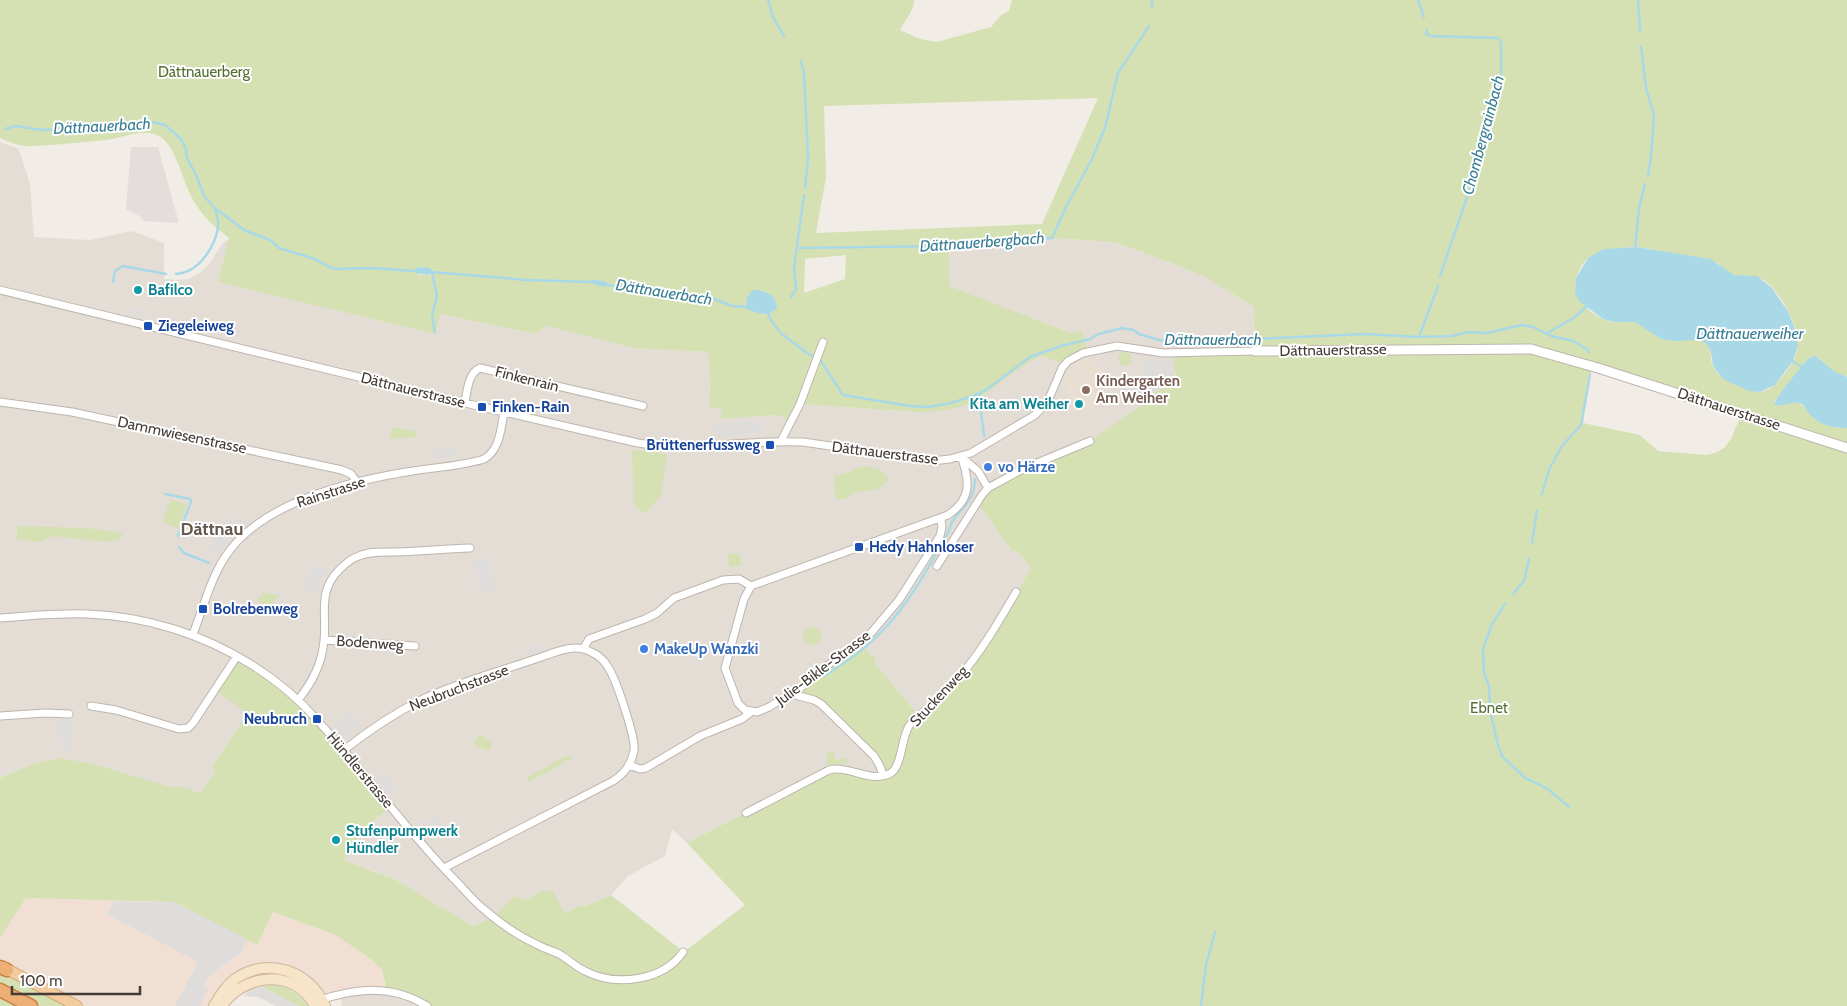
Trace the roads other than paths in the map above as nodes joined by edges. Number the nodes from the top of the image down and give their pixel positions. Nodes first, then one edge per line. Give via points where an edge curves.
1 (0, 290) edge
2 (822, 342) dead end
3 (1255, 351) joint
4 (0, 402) edge
5 (465, 403) junction
6 (643, 406) dead end
7 (504, 412) junction
8 (781, 441) junction
9 (1090, 441) dead end
10 (1847, 448) edge
11 (961, 456) junction
12 (357, 482) junction
13 (988, 488) junction
14 (941, 519) junction
15 (470, 548) dead end
16 (937, 566) dead end
17 (751, 586) junction
18 (1016, 592) dead end
19 (0, 618) edge
20 (193, 634) junction
21 (324, 640) junction
22 (415, 646) dead end
23 (583, 649) junction
24 (237, 656) junction
25 (791, 694) junction
26 (298, 700) junction
27 (91, 706) dead end
28 (750, 712) junction
29 (69, 714) dead end
30 (0, 716) edge
31 (344, 750) junction
32 (629, 765) junction
33 (883, 776) junction
34 (746, 813) dead end
35 (444, 868) junction
36 (683, 952) dead end
37 (2, 967) edge
38 (0, 990) edge
39 (319, 1004) edge
40 (31, 1006) edge
41 (77, 1006) edge
42 (214, 1006) edge
43 (222, 1006) edge
44 (427, 1006) edge

1 - 5 street, Dättnauerstrasse
2 - 8 street via 800,404
3 - 10 street, Dättnauerstrasse via 1531,349
3 - 11 street, Dättnauerstrasse via 1163,353 1118,346 1083,353 1062,368 1048,401 1038,413 982,448
4 - 12 street, Dammwiesenstrasse via 72,412 342,470
5 - 6 street, Finkenrain via 472,374 482,368
5 - 7 street, Dättnauerstrasse
7 - 8 street, Dättnauerstrasse via 654,445
7 - 12 street, Rainstrasse via 497,445 484,459
8 - 11 street, Dättnauerstrasse via 925,461
9 - 13 street via 1027,467
11 - 13 street via 978,471
11 - 14 street via 967,477 966,494 957,508
12 - 20 street, Rainstrasse via 280,510 246,532 219,567
13 - 16 street
14 - 17 street
14 - 25 street, Julie-Bikle-Strasse via 940,536 890,612 860,642
15 - 21 street via 376,553 359,556 345,564 328,584
17 - 23 street via 739,579 724,580 674,598 645,620 588,639
17 - 28 street via 742,605 725,668 738,703
18 - 33 street, Stuckenweg via 971,662 943,695 910,725 896,768
19 - 20 street, Hündlerstrasse via 97,614 136,619
20 - 24 street, Hündlerstrasse
21 - 22 street, Bodenweg
21 - 26 street via 319,667
23 - 31 street, Neubruchstrasse via 568,648 439,692 390,717
23 - 32 street via 600,657 609,668 634,739
24 - 26 street, Hündlerstrasse
24 - 27 street via 194,723 186,729
25 - 28 street, Julie-Bikle-Strasse via 765,710
25 - 33 street via 821,704 874,756
26 - 31 street, Hündlerstrasse
28 - 32 street, Julie-Bikle-Strasse via 644,769
29 - 30 street
31 - 35 street, Hündlerstrasse
32 - 35 street via 613,781
33 - 34 street via 843,769 829,770
35 - 36 street, Hündlerstrasse via 490,914 530,941 560,954 589,973 619,979 644,978 667,968
37 - 41 main road
38 - 40 highway
39 - 42 main road via 311,984 299,976 268,968 234,980
39 - 43 main road via 294,984 272,978 242,987 231,994
39 - 44 street via 352,991 376,990 402,994

